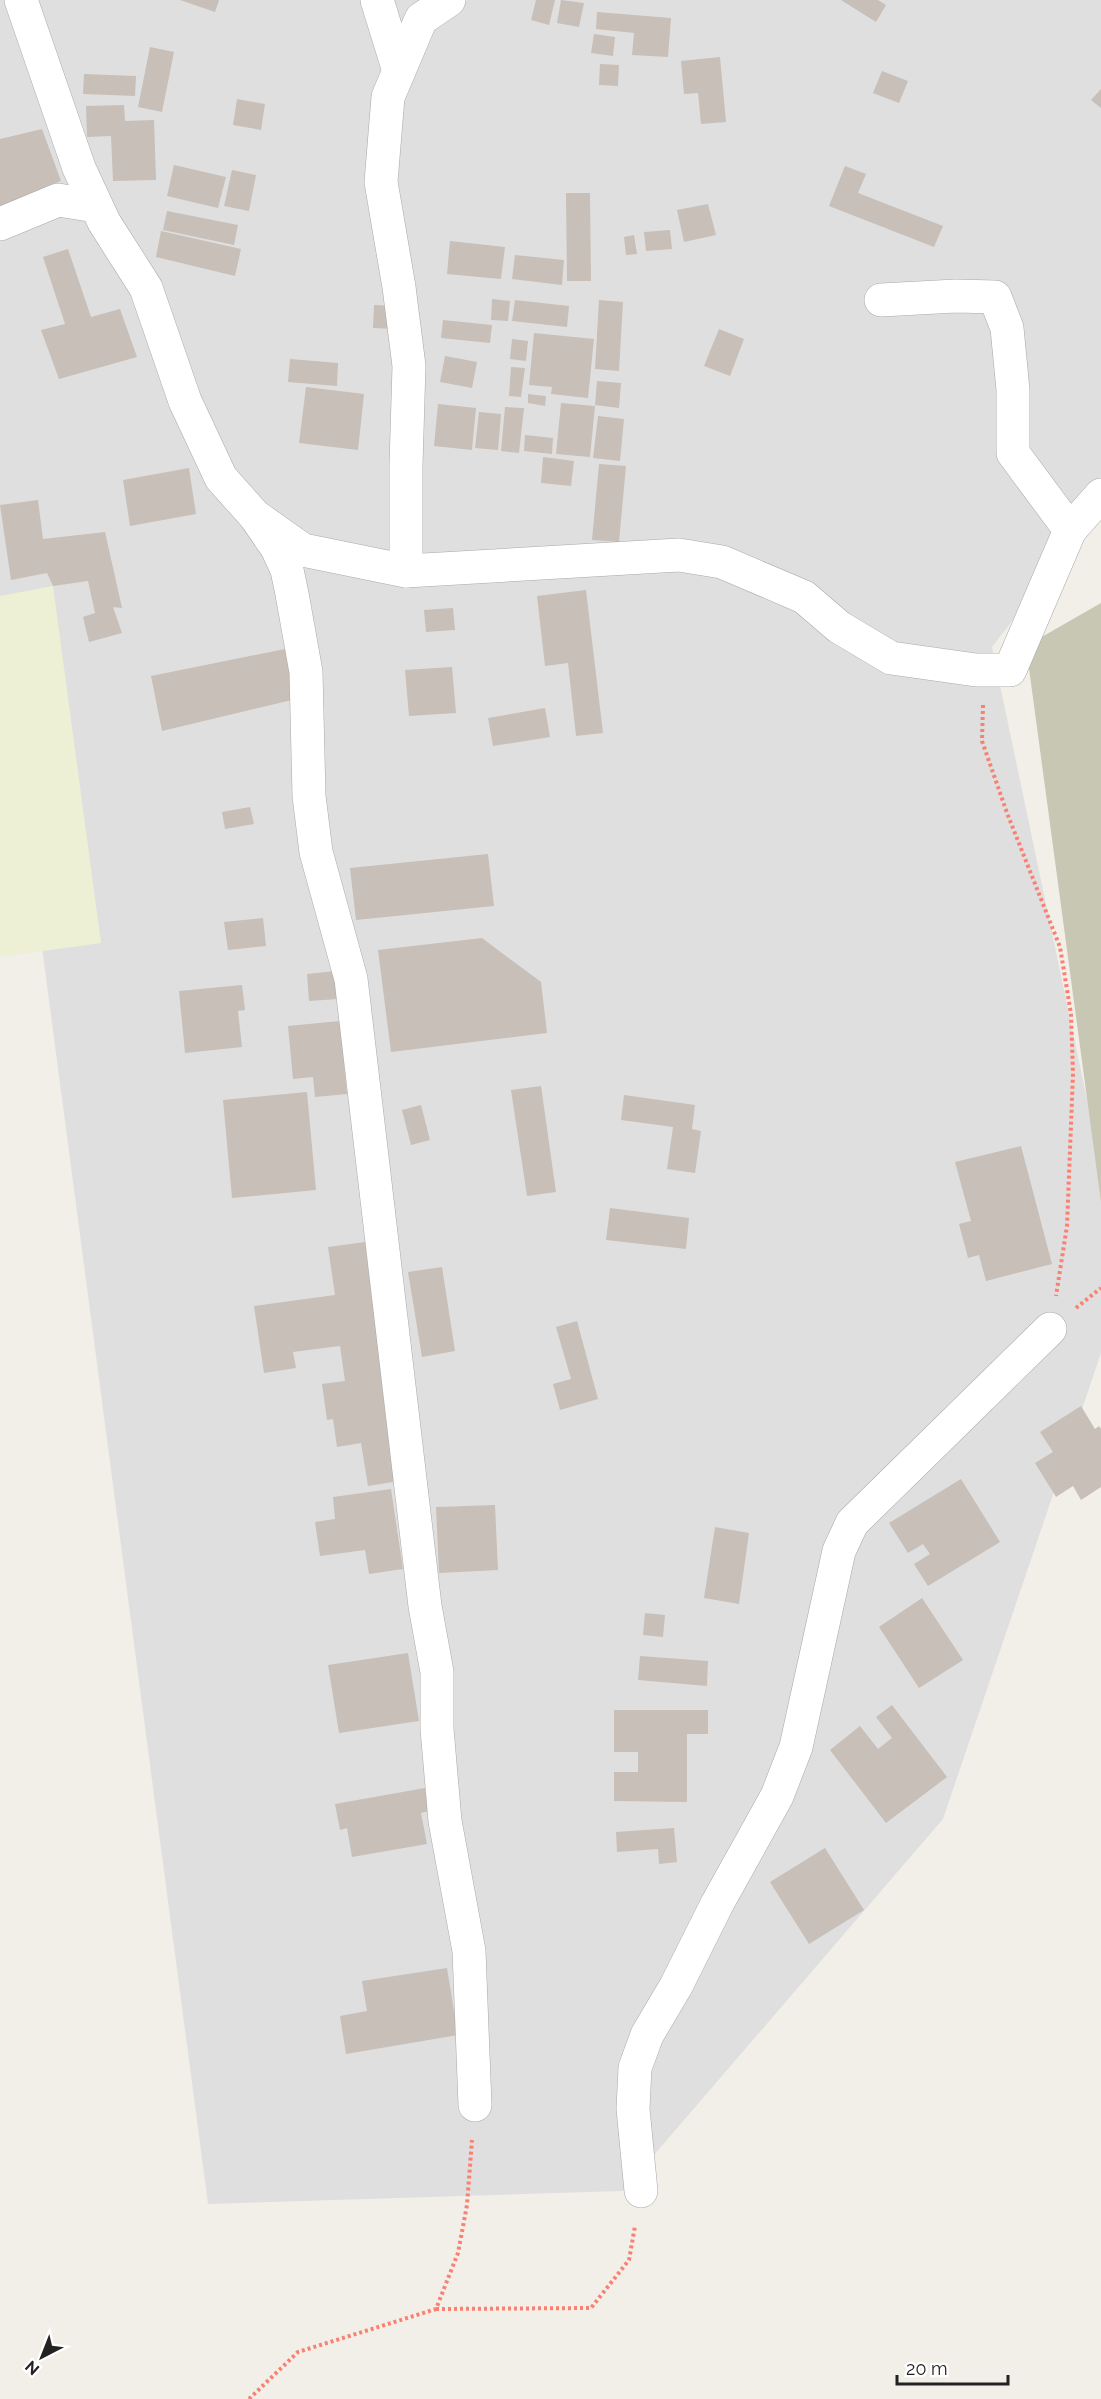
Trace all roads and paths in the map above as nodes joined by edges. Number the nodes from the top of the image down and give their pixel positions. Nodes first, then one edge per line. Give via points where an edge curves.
1 (377, 0) edge
2 (449, 0) edge
3 (15, 9) edge
4 (399, 71) junction
5 (96, 206) junction
6 (0, 224) edge
7 (880, 300) dead end
8 (1101, 495) edge
9 (255, 516) junction
10 (1070, 530) junction
11 (406, 570) junction
12 (991, 670) junction
13 (1050, 1329) joint
14 (475, 2105) joint
15 (641, 2191) joint
16 (436, 2309) junction
17 (249, 2399) edge

1 - 4 street
2 - 4 street via 421,19
3 - 5 street
4 - 11 street via 388,97 381,182 410,366
5 - 6 street via 58,200
5 - 9 street via 146,288 185,401 221,478
7 - 10 street via 995,297 1007,328 1013,390 1013,453
8 - 10 street
9 - 11 street via 303,550
9 - 14 street via 277,548 292,594 306,672 309,796 316,852 351,979 414,1513 437,1672 436,1729 445,1821 469,1951
10 - 12 street via 1010,670
11 - 12 street via 679,555 701,558 722,562 804,597 839,627 891,658
12 - 13 path via 984,691 982,741 1060,947 1071,1014 1073,1074 1067,1226
13 - 15 street via 852,1523 839,1551 796,1747 777,1796 646,2035 635,2068 633,2109
14 - 16 path via 467,2205 458,2253
15 - 16 path via 629,2260 591,2308
16 - 17 path via 298,2352

